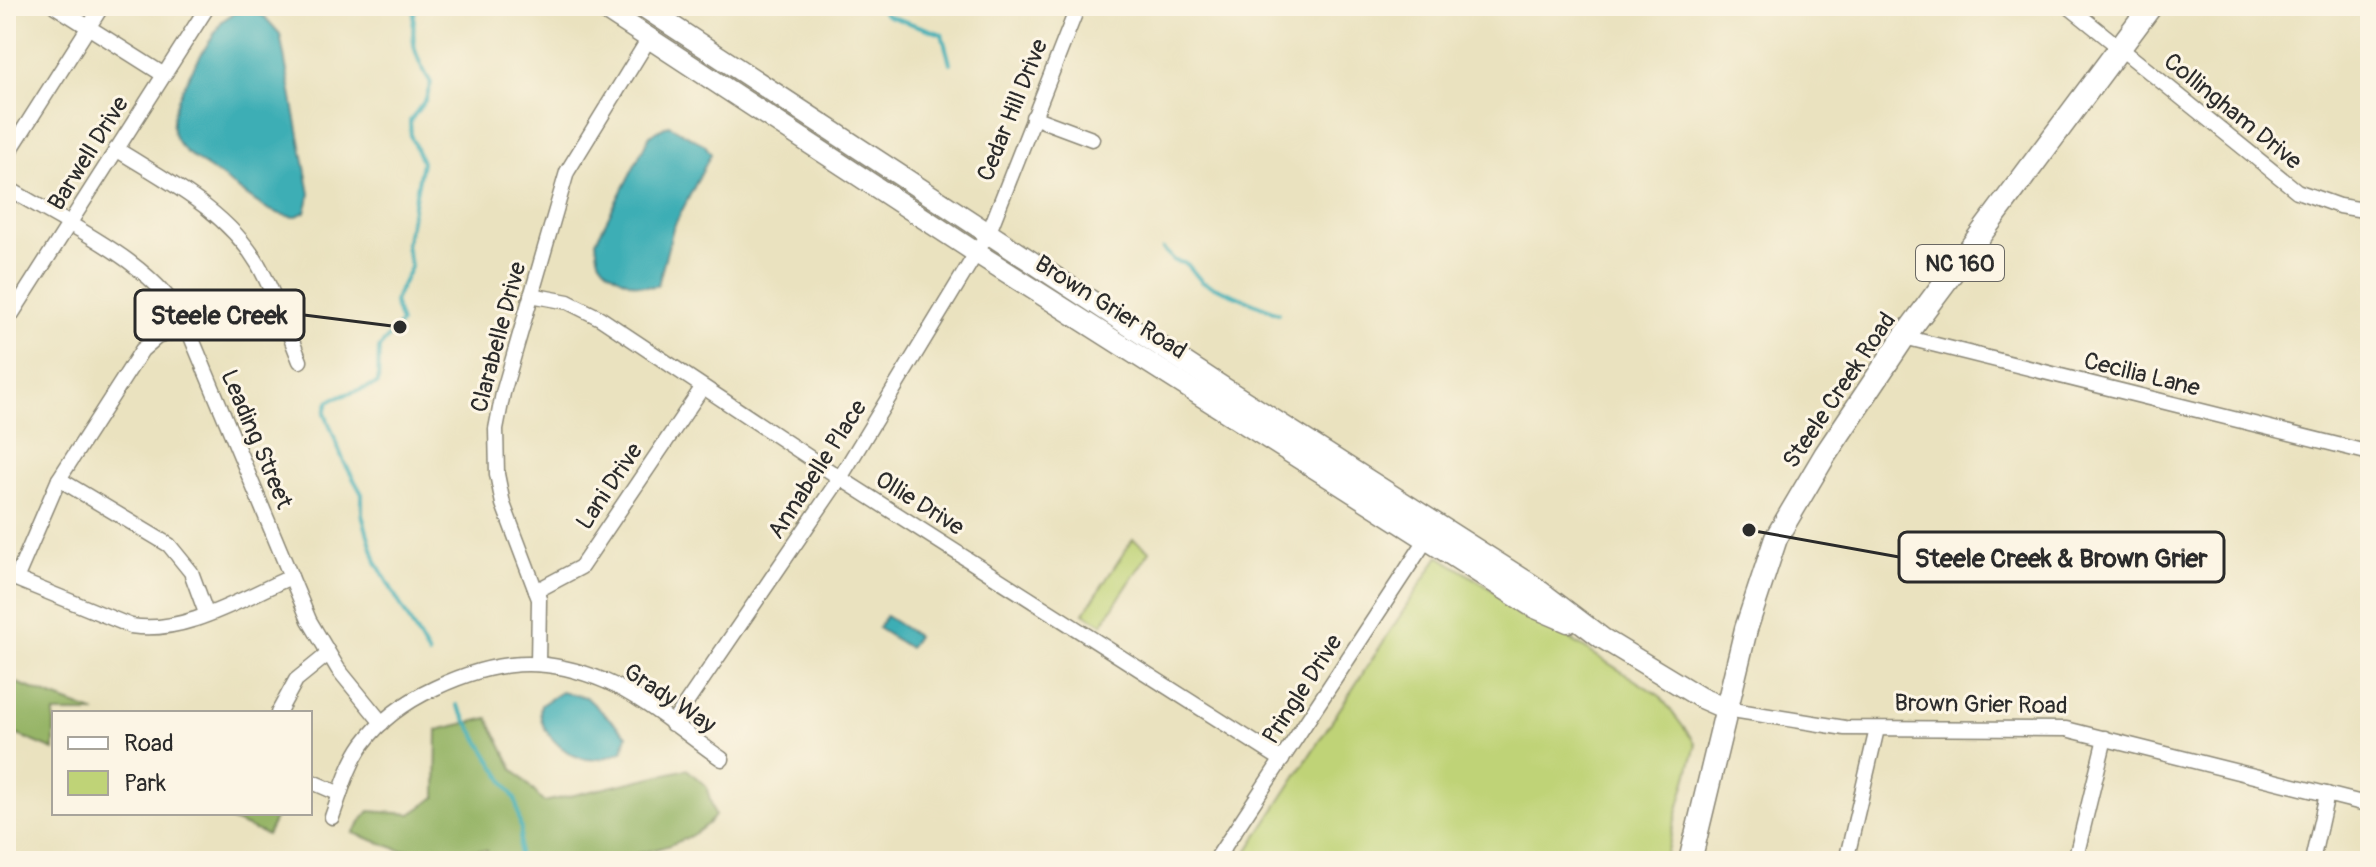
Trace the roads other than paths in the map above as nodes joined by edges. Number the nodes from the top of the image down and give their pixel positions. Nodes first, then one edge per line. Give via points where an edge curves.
1 (55, 6) edge
2 (102, 6) edge
3 (208, 6) edge
4 (600, 6) edge
5 (642, 6) edge
6 (1078, 6) edge
7 (2068, 6) edge
8 (2151, 6) edge
9 (87, 27) junction
10 (648, 40) junction
11 (2120, 48) junction
12 (164, 75) junction
13 (1033, 117) junction
14 (839, 134) junction
15 (1092, 139) dead end
16 (116, 149) junction
17 (6, 157) edge
18 (6, 187) edge
19 (2370, 211) edge
20 (69, 226) junction
21 (989, 232) junction
22 (975, 252) junction
23 (531, 295) junction
24 (6, 323) edge
25 (187, 327) junction
26 (1904, 337) junction
27 (300, 361) dead end
28 (702, 388) junction
29 (2370, 453) edge
30 (840, 478) junction
31 (59, 479) junction
32 (1426, 540) junction
33 (11, 577) edge
34 (291, 577) junction
35 (536, 591) junction
36 (206, 613) junction
37 (1602, 638) junction
38 (328, 654) junction
39 (538, 664) junction
40 (1726, 709) junction
41 (279, 711) edge
42 (382, 723) junction
43 (672, 724) junction
44 (1877, 729) junction
45 (2105, 738) junction
46 (722, 759) dead end
47 (1282, 760) junction
48 (312, 782) edge
49 (340, 794) junction
50 (2327, 794) junction
51 (2370, 805) edge
52 (332, 817) dead end
53 (1215, 861) edge
54 (1690, 861) edge
55 (1846, 861) edge
56 (2075, 861) edge
57 (2312, 861) edge

1 - 9 street
2 - 9 street
3 - 12 street, Barwell Drive
4 - 10 main road, Brown Grier Road
5 - 14 main road, Brown Grier Road
6 - 13 street, Cedar Hill Drive
7 - 11 street, Collingham Drive
8 - 11 main road, Steele Creek Road / NC 160
9 - 12 street
9 - 17 street
10 - 14 main road via 663,37 678,44 800,123
10 - 22 main road, Brown Grier Road
10 - 23 street, Clarabelle Drive via 567,172
11 - 19 street, Collingham Drive via 2297,191
11 - 26 main road, Steele Creek Road / NC 160
12 - 16 street, Barwell Drive
13 - 15 street
13 - 21 street, Cedar Hill Drive
14 - 21 main road, Brown Grier Road
16 - 20 street, Barwell Drive
16 - 27 street via 194,197 242,242 258,265
18 - 20 street, Leading Street
20 - 24 street, Barwell Drive
20 - 25 street, Leading Street via 148,275
21 - 22 street, Annabelle Place
21 - 37 main road, Brown Grier Road via 1532,585
22 - 30 street, Annabelle Place
22 - 32 main road, Brown Grier Road
23 - 28 street, Ollie Drive via 586,310
23 - 35 street, Clarabelle Drive via 503,393 495,450 503,504
25 - 31 street via 157,337 142,350
25 - 34 street, Leading Street
26 - 29 street, Cecilia Lane
26 - 40 main road, Steele Creek Road / NC 160 via 1776,538
28 - 30 street, Ollie Drive
28 - 35 street, Lani Drive via 581,567
30 - 43 street, Annabelle Place
30 - 47 street, Ollie Drive
31 - 33 street
31 - 36 street via 169,545 191,572
32 - 37 main road, Brown Grier Road via 1533,607
32 - 47 street, Pringle Drive
33 - 36 street via 131,626 152,629
34 - 36 street
34 - 38 street, Leading Street
35 - 39 street, Clarabelle Drive via 541,612
37 - 40 main road, Brown Grier Road
38 - 41 street via 296,680
38 - 42 street, Leading Street
39 - 42 street, Grady Way via 499,664 464,674 410,700
39 - 43 street, Grady Way via 610,683
40 - 44 street, Brown Grier Road via 1823,726
40 - 54 main road, Steele Creek Road / NC 160
42 - 49 street, Grady Way via 355,757
43 - 46 street, Grady Way
44 - 45 street, Brown Grier Road via 2066,729
44 - 55 street
45 - 50 street, Brown Grier Road
45 - 56 street
47 - 53 street, Pringle Drive
48 - 49 street
49 - 52 street, Grady Way
50 - 51 street, Brown Grier Road
50 - 57 street

